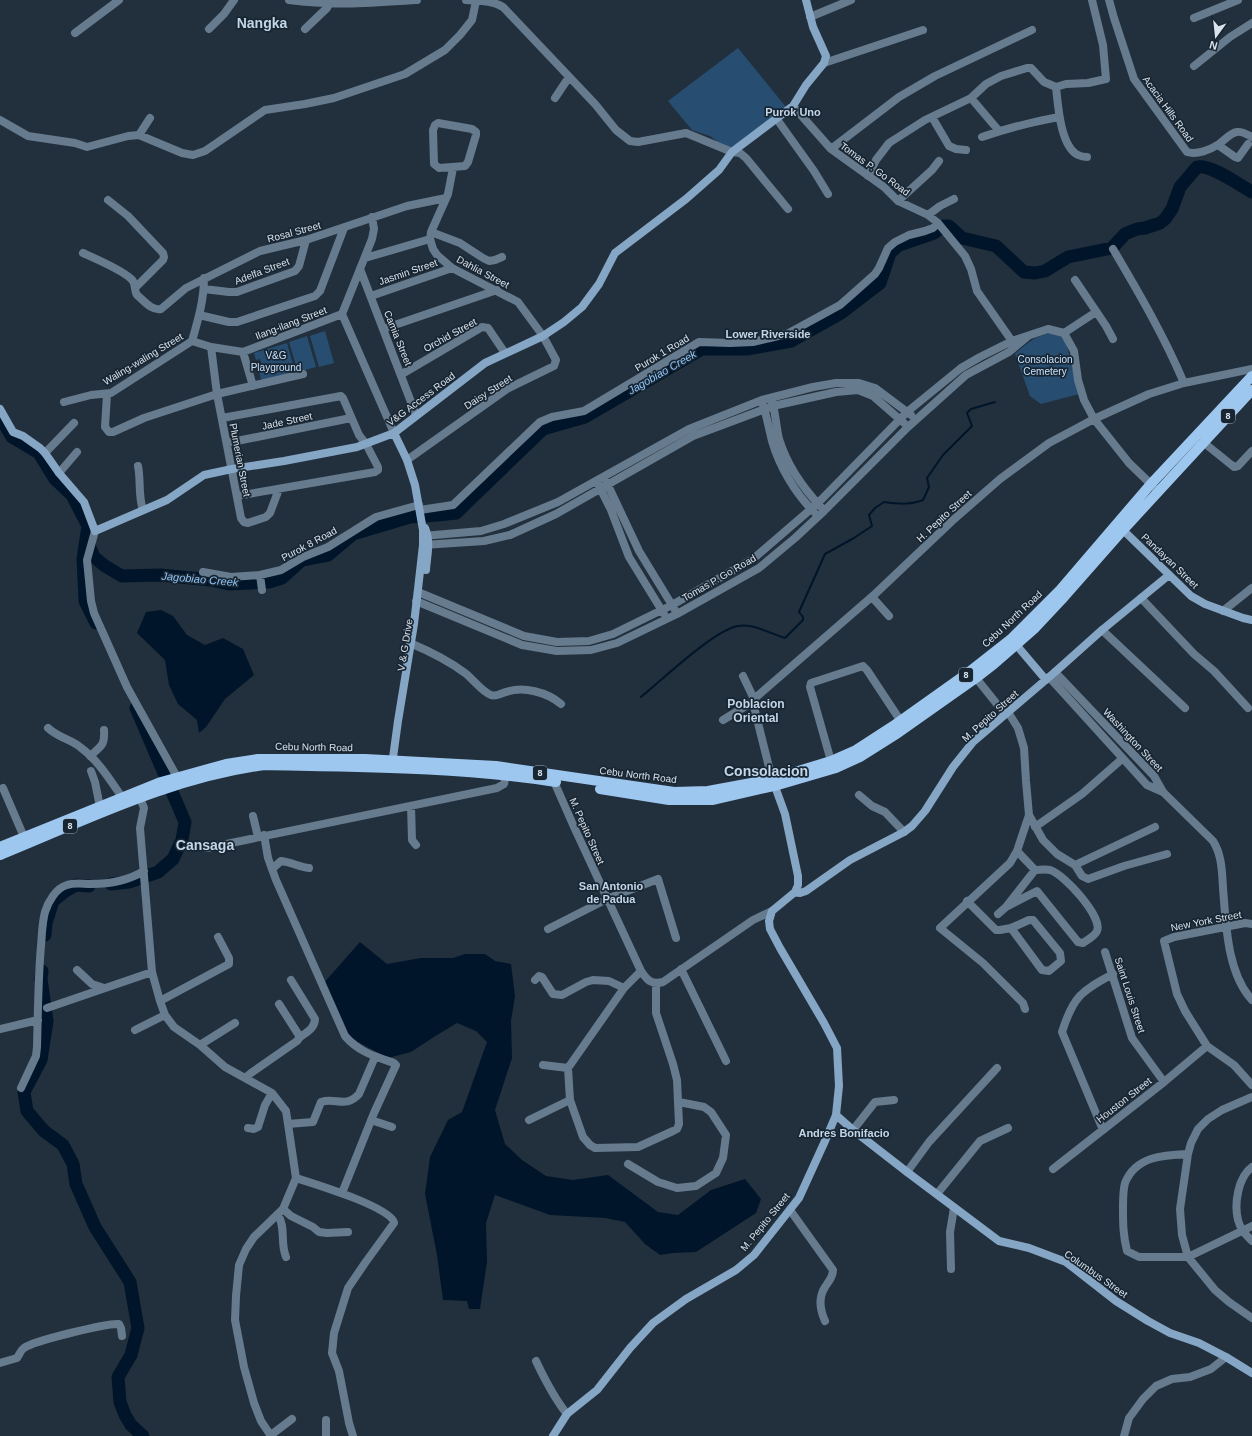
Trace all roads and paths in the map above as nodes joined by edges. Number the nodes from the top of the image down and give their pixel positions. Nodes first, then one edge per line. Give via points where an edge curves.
1 (119, 0) edge
2 (234, 0) edge
3 (289, 0) edge
4 (417, 0) edge
5 (466, 0) edge
6 (806, 0) edge
7 (851, 0) edge
8 (1092, 0) edge
9 (1110, 0) edge
10 (1238, 0) edge
11 (476, 1) junction
12 (358, 2) edge
13 (384, 2) edge
14 (329, 4) junction
15 (810, 17) junction
16 (1194, 18) dead end
17 (1252, 23) edge
18 (209, 29) dead end
19 (305, 29) dead end
20 (923, 30) dead end
21 (1032, 30) dead end
22 (75, 34) dead end
23 (824, 63) junction
24 (1194, 66) dead end
25 (569, 77) junction
26 (1056, 87) junction
27 (555, 98) dead end
28 (971, 98) junction
29 (793, 106) junction
30 (932, 117) junction
31 (1059, 117) junction
32 (150, 118) dead end
33 (776, 118) junction
34 (0, 120) edge
35 (999, 131) junction
36 (139, 135) junction
37 (982, 137) dead end
38 (1250, 140) edge
39 (1218, 145) junction
40 (831, 149) junction
41 (966, 150) dead end
42 (732, 152) junction
43 (1087, 157) dead end
44 (939, 162) dead end
45 (453, 168) junction
46 (868, 176) junction
47 (828, 194) dead end
48 (446, 198) junction
49 (954, 199) dead end
50 (108, 200) dead end
51 (898, 201) junction
52 (788, 209) dead end
53 (928, 215) junction
54 (372, 217) junction
55 (939, 224) junction
56 (344, 228) junction
57 (430, 235) junction
58 (306, 240) junction
59 (1113, 249) dead end
60 (83, 253) dead end
61 (502, 257) dead end
62 (365, 258) junction
63 (452, 268) junction
64 (360, 269) junction
65 (204, 278) junction
66 (1075, 280) dead end
67 (136, 287) junction
68 (204, 289) junction
69 (497, 290) junction
70 (371, 296) junction
71 (1096, 312) junction
72 (342, 314) junction
73 (199, 315) junction
74 (383, 329) junction
75 (1064, 332) junction
76 (543, 336) junction
77 (1113, 339) dead end
78 (192, 341) junction
79 (1014, 344) junction
80 (211, 347) junction
81 (243, 352) junction
82 (506, 353) junction
83 (1252, 369) edge
84 (303, 374) dead end
85 (402, 374) junction
86 (1252, 376) edge
87 (1184, 383) junction
88 (253, 386) junction
89 (1252, 390) edge
90 (107, 394) junction
91 (217, 394) junction
92 (762, 400) junction
93 (64, 402) dead end
94 (772, 402) junction
95 (0, 409) edge
96 (764, 409) junction
97 (907, 412) junction
98 (416, 415) junction
99 (222, 418) junction
100 (352, 418) junction
101 (916, 419) junction
102 (1094, 419) junction
103 (901, 420) junction
104 (74, 423) dead end
105 (908, 427) junction
106 (394, 433) junction
107 (1203, 442) junction
108 (228, 443) junction
109 (366, 444) junction
110 (1252, 451) edge
111 (77, 452) dead end
112 (45, 453) junction
113 (407, 460) junction
114 (138, 466) dead end
115 (232, 469) junction
116 (59, 473) junction
117 (602, 483) junction
118 (1154, 488) junction
119 (279, 489) junction
120 (237, 496) junction
121 (814, 506) junction
122 (143, 510) junction
123 (821, 513) junction
124 (421, 515) junction
125 (1123, 530) junction
126 (93, 535) junction
127 (425, 536) junction
128 (426, 545) junction
129 (203, 572) dead end
130 (1169, 575) junction
131 (1252, 588) edge
132 (420, 593) junction
133 (872, 597) junction
134 (1141, 598) junction
135 (419, 602) junction
136 (672, 605) junction
137 (662, 611) junction
138 (1223, 611) junction
139 (677, 614) junction
140 (889, 616) dead end
141 (667, 619) junction
142 (1252, 620) edge
143 (1102, 630) junction
144 (1014, 642) junction
145 (413, 644) junction
146 (743, 676) dead end
147 (1050, 676) junction
148 (976, 678) junction
149 (754, 700) junction
150 (561, 704) dead end
151 (1185, 708) dead end
152 (1248, 708) dead end
153 (1006, 713) junction
154 (723, 720) dead end
155 (897, 726) junction
156 (48, 728) dead end
157 (104, 730) dead end
158 (90, 756) junction
159 (1122, 760) junction
160 (830, 761) junction
161 (394, 764) junction
162 (91, 771) dead end
163 (1150, 771) junction
164 (506, 775) junction
165 (553, 778) junction
166 (1141, 779) junction
167 (176, 780) junction
168 (773, 782) junction
169 (162, 786) junction
170 (3, 788) dead end
171 (1163, 792) junction
172 (860, 796) dead end
173 (122, 797) junction
174 (140, 798) junction
175 (411, 806) junction
176 (100, 807) junction
177 (1029, 815) junction
178 (253, 816) dead end
179 (1035, 827) junction
180 (1155, 827) dead end
181 (904, 832) junction
182 (261, 836) junction
183 (24, 837) junction
184 (416, 845) dead end
185 (0, 847) edge
186 (207, 848) dead end
187 (1017, 851) junction
188 (0, 854) edge
189 (1167, 854) dead end
190 (1075, 864) junction
191 (308, 868) dead end
192 (272, 869) junction
193 (1035, 870) junction
194 (145, 876) junction
195 (795, 892) junction
196 (607, 899) junction
197 (967, 902) junction
198 (1006, 907) junction
199 (772, 911) junction
200 (998, 914) dead end
201 (1252, 924) edge
202 (1226, 927) junction
203 (1011, 928) junction
204 (548, 929) dead end
205 (218, 937) dead end
206 (676, 938) dead end
207 (1105, 952) dead end
208 (681, 969) junction
209 (76, 970) dead end
210 (641, 971) junction
211 (152, 972) junction
212 (1113, 974) junction
213 (291, 980) dead end
214 (535, 980) dead end
215 (656, 983) junction
216 (104, 988) junction
217 (624, 988) junction
218 (1252, 1000) edge
219 (160, 1001) junction
220 (279, 1004) dead end
221 (47, 1008) dead end
222 (1025, 1008) dead end
223 (166, 1015) junction
224 (38, 1020) junction
225 (235, 1023) dead end
226 (0, 1029) edge
227 (135, 1030) dead end
228 (300, 1037) junction
229 (200, 1045) junction
230 (1207, 1046) junction
231 (374, 1056) junction
232 (726, 1061) dead end
233 (543, 1064) dead end
234 (568, 1068) junction
235 (997, 1068) dead end
236 (245, 1078) junction
237 (1164, 1082) junction
238 (1252, 1085) edge
239 (21, 1088) dead end
240 (272, 1093) junction
241 (1252, 1097) edge
242 (570, 1100) junction
243 (894, 1100) dead end
244 (679, 1102) junction
245 (836, 1115) junction
246 (371, 1120) junction
247 (529, 1120) dead end
248 (288, 1124) junction
249 (392, 1127) dead end
250 (248, 1128) dead end
251 (1008, 1128) dead end
252 (853, 1130) junction
253 (1103, 1130) junction
254 (1188, 1154) junction
255 (628, 1164) dead end
256 (1252, 1167) edge
257 (1053, 1169) dead end
258 (907, 1172) junction
259 (296, 1178) junction
260 (342, 1193) junction
261 (937, 1194) junction
262 (954, 1208) junction
263 (790, 1210) junction
264 (280, 1212) junction
265 (1252, 1226) edge
266 (1243, 1231) junction
267 (348, 1232) dead end
268 (1252, 1241) edge
269 (286, 1256) dead end
270 (1188, 1257) junction
271 (951, 1269) dead end
272 (1252, 1318) edge
273 (825, 1321) dead end
274 (122, 1336) dead end
275 (1226, 1357) junction
276 (536, 1361) dead end
277 (0, 1363) edge
278 (1252, 1373) edge
279 (567, 1414) junction
280 (292, 1419) dead end
281 (326, 1420) dead end
282 (271, 1436) edge
283 (326, 1436) edge
284 (353, 1436) edge
285 (553, 1436) edge
286 (1124, 1436) edge

1 - 22 street
2 - 18 street
3 - 14 street
4 - 13 street
5 - 11 street
6 - 15 street
7 - 15 street
8 - 26 street via 1103,45 1106,78
9 - 39 street, Acacia Hills Road via 1134,79 1186,152 1199,153
10 - 16 street
11 - 25 street via 490,1 503,7
11 - 36 street via 472,20 460,35 445,50 405,74 334,98 265,110 205,152 193,155
12 - 13 street
12 - 14 street
14 - 19 street
15 - 23 street via 826,56
17 - 24 street
20 - 23 street
21 - 40 street via 917,86
23 - 29 street
25 - 27 street
25 - 42 street via 616,130 630,141 686,134
26 - 28 street via 1044,82 1031,68 1027,68 986,84
26 - 31 street
28 - 30 street
28 - 35 street
29 - 33 street, V&G Access Road
29 - 40 street, Tomas P. Go Road
30 - 41 street via 949,146
30 - 46 street via 889,143
31 - 35 street
31 - 43 street via 1068,145 1077,154
32 - 36 street
33 - 42 street, V&G Access Road
33 - 47 street
34 - 36 street via 28,136 51,138 87,147
35 - 37 street
38 - 39 street via 1237,132
38 - 39 street via 1238,158
40 - 46 street, Tomas P. Go Road
42 - 52 street via 743,155
42 - 76 street, V&G Access Road via 719,170 686,199 615,253 599,284 582,307
44 - 51 street
45 - 45 street via 439,168 434,164 433,130 438,123 476,132 467,165
45 - 48 street
46 - 51 street, Tomas P. Go Road
48 - 54 street, Rosal Street
48 - 57 street
49 - 53 street
50 - 67 street via 128,216 163,253 163,260
51 - 53 street, Tomas P. Go Road
53 - 55 street, Tomas P. Go Road
54 - 56 street, Rosal Street
54 - 62 street, Ilang-ilang Street via 374,229
55 - 79 street, Tomas P. Go Road via 965,256 977,290
55 - 124 street, Purok 1 Road via 895,242 888,248 875,274 840,305 787,334 752,342 699,342 584,411 552,416 540,422 453,505
56 - 58 street, Rosal Street
56 - 73 street via 320,291 315,296 237,322
57 - 61 street via 460,242 489,261
57 - 62 street
57 - 63 street, Dahlia Street via 437,255
58 - 65 street, Rosal Street via 260,251
58 - 68 street, Adelfa Street via 299,266 295,271 237,292
59 - 87 street via 1149,310
60 - 67 street via 123,273 132,279
62 - 64 street, Ilang-ilang Street
63 - 69 street, Dahlia Street
63 - 70 street, Jasmin Street
64 - 70 street, Camia Street
64 - 72 street, Ilang-ilang Street
65 - 67 street, Rosal Street via 186,288 158,310 137,295
65 - 68 street, Waling-waling Street
66 - 71 street
68 - 73 street, Waling-waling Street
69 - 74 street
69 - 76 street, Dahlia Street via 518,302
70 - 74 street, Camia Street
71 - 75 street
71 - 77 street
72 - 81 street, Ilang-ilang Street
72 - 106 street
73 - 78 street, Waling-waling Street
74 - 85 street, Camia Street
75 - 79 street, Tomas P. Go Road via 1048,329 1029,335
75 - 102 street via 1074,351 1084,400
76 - 82 street, V&G Access Road
76 - 113 street, Daisy Street via 556,360 554,366 507,390
78 - 80 street, Ilang-ilang Street
78 - 90 street, Waling-waling Street
79 - 97 street, Tomas P. Go Road via 980,357 961,368
79 - 101 street, Tomas P. Go Road via 966,375
80 - 81 street, Ilang-ilang Street
80 - 91 street, Plumerian Street
81 - 88 street
82 - 85 street, Orchid Street via 488,328 482,327
82 - 98 street, V&G Access Road via 485,363
83 - 87 street, H. Pepito Street
84 - 88 street
85 - 98 street, Camia Street
86 - 118 main road, Cebu North Road / 8
87 - 102 street, H. Pepito Street via 1148,394
88 - 91 street
89 - 107 main road, Cebu North Road / 8
90 - 91 street via 105,427 109,432 113,432 144,418
90 - 93 street, Waling-waling Street
91 - 99 street, Plumerian Street
92 - 94 street
92 - 96 street
92 - 117 street via 689,429
94 - 96 street
94 - 97 street via 813,387 859,383 875,388
94 - 103 street via 858,390 873,396
94 - 121 street via 779,438 797,479
95 - 112 street via 13,432 23,436
96 - 117 street via 693,436
96 - 121 street via 772,442 781,464 792,484
97 - 101 street
97 - 103 street, Tomas P. Go Road
98 - 106 street, V&G Access Road
99 - 100 street via 341,396
99 - 108 street, Plumerian Street
100 - 108 street, Jade Street
100 - 109 street
101 - 105 street, Tomas P. Go Road
102 - 118 street via 1129,463
102 - 133 street, H. Pepito Street via 1049,443 1000,479
103 - 105 street
103 - 121 street, Tomas P. Go Road
104 - 112 street
105 - 123 street, Tomas P. Go Road
106 - 109 street, V&G Access Road
106 - 113 street, V & G Drive
107 - 110 street via 1234,467
107 - 118 main road, Cebu North Road / 8
108 - 115 street, Plumerian Street
109 - 115 street, V&G Access Road
109 - 119 street via 378,467 376,472
111 - 116 street
112 - 116 street
113 - 124 street, V & G Drive
114 - 122 street
115 - 120 street, Plumerian Street
115 - 122 street, V&G Access Road via 204,475 167,500
116 - 126 street via 84,502
117 - 127 street via 504,524 480,531
117 - 128 street via 556,514 510,535 484,541
117 - 136 street
117 - 137 street via 629,558
118 - 125 main road, Cebu North Road / 8
118 - 144 main road, Cebu North Road / 8
119 - 120 street
119 - 120 street, Plumerian Street via 270,513 248,523 241,518
121 - 123 street
121 - 136 street, Tomas P. Go Road via 753,559
122 - 126 street, V&G Access Road
123 - 139 street, Tomas P. Go Road via 758,568
124 - 127 street, V & G Drive
124 - 129 street, Purok 8 Road via 376,517 328,547 304,557 261,583
125 - 130 street, Pandayan Street
125 - 144 main road, Cebu North Road / 8 via 1059,603
126 - 167 street via 87,560 94,612 126,686
127 - 128 street, V & G Drive
128 - 132 street, V & G Drive
130 - 134 street, M. Pepito Street
130 - 138 street, Pandayan Street via 1191,596
131 - 138 street
132 - 135 street, V & G Drive
132 - 137 street, Tomas P. Go Road via 524,636 557,642 589,640 613,634
133 - 140 street
133 - 149 street, H. Pepito Street
134 - 143 street, M. Pepito Street
134 - 152 street
135 - 141 street, Tomas P. Go Road via 522,645 557,651 591,650 617,643
135 - 145 street, V & G Drive
136 - 137 street, Tomas P. Go Road
136 - 139 street
137 - 141 street
138 - 142 street, Pandayan Street
139 - 141 street, Tomas P. Go Road
143 - 147 street, M. Pepito Street
143 - 151 street
144 - 147 street
144 - 148 main road, Cebu North Road / 8
144 - 155 main road, Cebu North Road / 8
145 - 150 street via 464,672 491,695 529,690 554,698
145 - 161 street, V & G Drive
146 - 149 street
147 - 153 street, M. Pepito Street
147 - 159 street, Washington Street
147 - 163 street, Washington Street
148 - 153 street
148 - 155 main road, Cebu North Road / 8
149 - 154 street, H. Pepito Street
149 - 168 street
153 - 177 street via 1018,728 1024,748
153 - 181 street, M. Pepito Street via 974,742 952,767 925,811
155 - 160 main road, Cebu North Road / 8 via 856,750
155 - 160 street via 868,670 862,666 811,683
155 - 168 main road, Cebu North Road / 8 via 860,757 836,768
156 - 158 street via 56,736 80,746
157 - 158 street via 104,744
158 - 173 street
159 - 166 street, Washington Street
159 - 179 street via 1082,794
160 - 168 main road, Cebu North Road / 8
161 - 164 main road, Cebu North Road / 8
161 - 165 main road, Cebu North Road / 8 via 496,766
161 - 167 main road, Cebu North Road / 8 via 268,758 226,764
162 - 176 street
163 - 166 street
163 - 171 street, Washington Street
164 - 165 main road, Cebu North Road / 8
164 - 175 street via 504,784 497,788
165 - 168 main road, Cebu North Road / 8 via 674,792 708,791
165 - 196 street, M. Pepito Street
166 - 171 street, Washington Street via 1147,785
167 - 169 main road, Cebu North Road / 8
168 - 195 street via 785,814 798,876
169 - 173 main road, Cebu North Road / 8
169 - 174 main road, Cebu North Road / 8
170 - 183 street
171 - 202 street via 1213,840 1218,848
172 - 181 street via 885,812
173 - 176 main road, Cebu North Road / 8
174 - 188 main road, Cebu North Road / 8
174 - 194 street via 144,808 140,828
175 - 182 street
175 - 184 street via 412,840
176 - 183 main road, Cebu North Road / 8
177 - 179 street
177 - 187 street
178 - 182 street
179 - 190 street via 1042,840 1057,854
180 - 190 street
181 - 195 street, M. Pepito Street via 850,860 806,890
182 - 186 street
182 - 192 street
183 - 185 main road, Cebu North Road / 8
187 - 193 street
187 - 197 street via 1003,871
189 - 190 street via 1088,879 1082,876
191 - 192 street via 281,861
192 - 231 street via 345,1036 361,1051
193 - 198 street
193 - 198 street via 1050,870 1061,877 1088,904 1098,925 1096,934 1083,943 1078,942 1037,891
194 - 211 street
194 - 224 street via 97,884 74,883 56,891 44,914
195 - 199 street, M. Pepito Street
196 - 204 street
196 - 206 street via 658,879
196 - 210 street, M. Pepito Street
197 - 203 street via 996,930
197 - 222 street via 940,928 983,963
198 - 200 street
199 - 208 street, M. Pepito Street via 753,920
199 - 245 street, M. Pepito Street via 770,929 837,1048 839,1086
201 - 202 street, New York Street
202 - 218 street via 1233,965 1246,994
202 - 230 street, New York Street via 1164,941 1177,994
203 - 203 street via 1033,920 1060,953 1061,961 1049,971 1042,970
205 - 219 street via 229,958 229,964
207 - 212 street, Saint Louis Street
208 - 215 street, M. Pepito Street via 662,982
208 - 232 street
209 - 216 street via 92,984
210 - 215 street, M. Pepito Street via 651,982
210 - 217 street
211 - 216 street
211 - 219 street
212 - 237 street, Saint Louis Street via 1132,1038
212 - 253 street via 1091,986 1076,999 1062,1032
213 - 228 street via 315,1019 312,1028
214 - 217 street via 539,976 542,977 553,994 562,995 593,980 609,981
215 - 244 street via 656,1013 674,1064
216 - 221 street
217 - 234 street
219 - 223 street
220 - 228 street
223 - 227 street
223 - 229 street via 174,1027
224 - 226 street
224 - 239 street via 36,1056
225 - 229 street
228 - 236 street
229 - 236 street via 225,1067
230 - 237 street, Houston Street
230 - 238 street via 1234,1065
231 - 246 street via 396,1065
231 - 248 street via 356,1098 343,1103 325,1100 321,1102 313,1122
233 - 234 street
234 - 242 street
235 - 258 street via 929,1142
236 - 240 street
237 - 253 street, Houston Street
240 - 248 street via 286,1111
240 - 250 street via 264,1105 258,1127
241 - 254 street via 1208,1118 1198,1129
242 - 244 street via 583,1137 595,1148 638,1147 677,1129
242 - 247 street
243 - 252 street via 875,1102
244 - 255 street via 704,1107 726,1135 723,1158 716,1173 696,1186 677,1188 658,1182
245 - 252 street, Columbus Street
245 - 263 street, M. Pepito Street via 816,1161
246 - 249 street
246 - 260 street
248 - 259 street
251 - 261 street via 980,1141
252 - 258 street, Columbus Street
253 - 257 street, Houston Street
254 - 270 street via 1180,1210 1182,1235
254 - 270 street via 1150,1158 1134,1169 1125,1184 1123,1223 1123,1237 1127,1250 1133,1254 1139,1257
256 - 266 street via 1242,1181 1238,1195 1238,1221
258 - 261 street, Columbus Street
259 - 260 street
259 - 264 street
260 - 284 street via 381,1211 395,1221 348,1288 334,1334 332,1353 339,1371
261 - 262 street, Columbus Street
262 - 271 street via 950,1232
262 - 275 street, Columbus Street via 999,1241 1029,1248 1066,1262 1116,1301 1170,1333
263 - 273 street via 833,1270 833,1276 824,1288 820,1302 820,1311
263 - 279 street, M. Pepito Street via 754,1255 736,1270 686,1299 653,1323 597,1390
264 - 267 street via 319,1232
264 - 269 street via 283,1249
264 - 282 street via 254,1237 239,1265 235,1320 254,1403 261,1421
265 - 266 street
266 - 268 street
266 - 270 street
270 - 272 street via 1215,1290
274 - 277 street via 118,1324 112,1324 34,1343 24,1348 17,1358
275 - 278 street, Columbus Street
275 - 286 street via 1211,1369 1156,1386 1143,1398 1129,1418
276 - 279 street via 549,1388
279 - 285 street, M. Pepito Street
280 - 282 street
281 - 283 street

